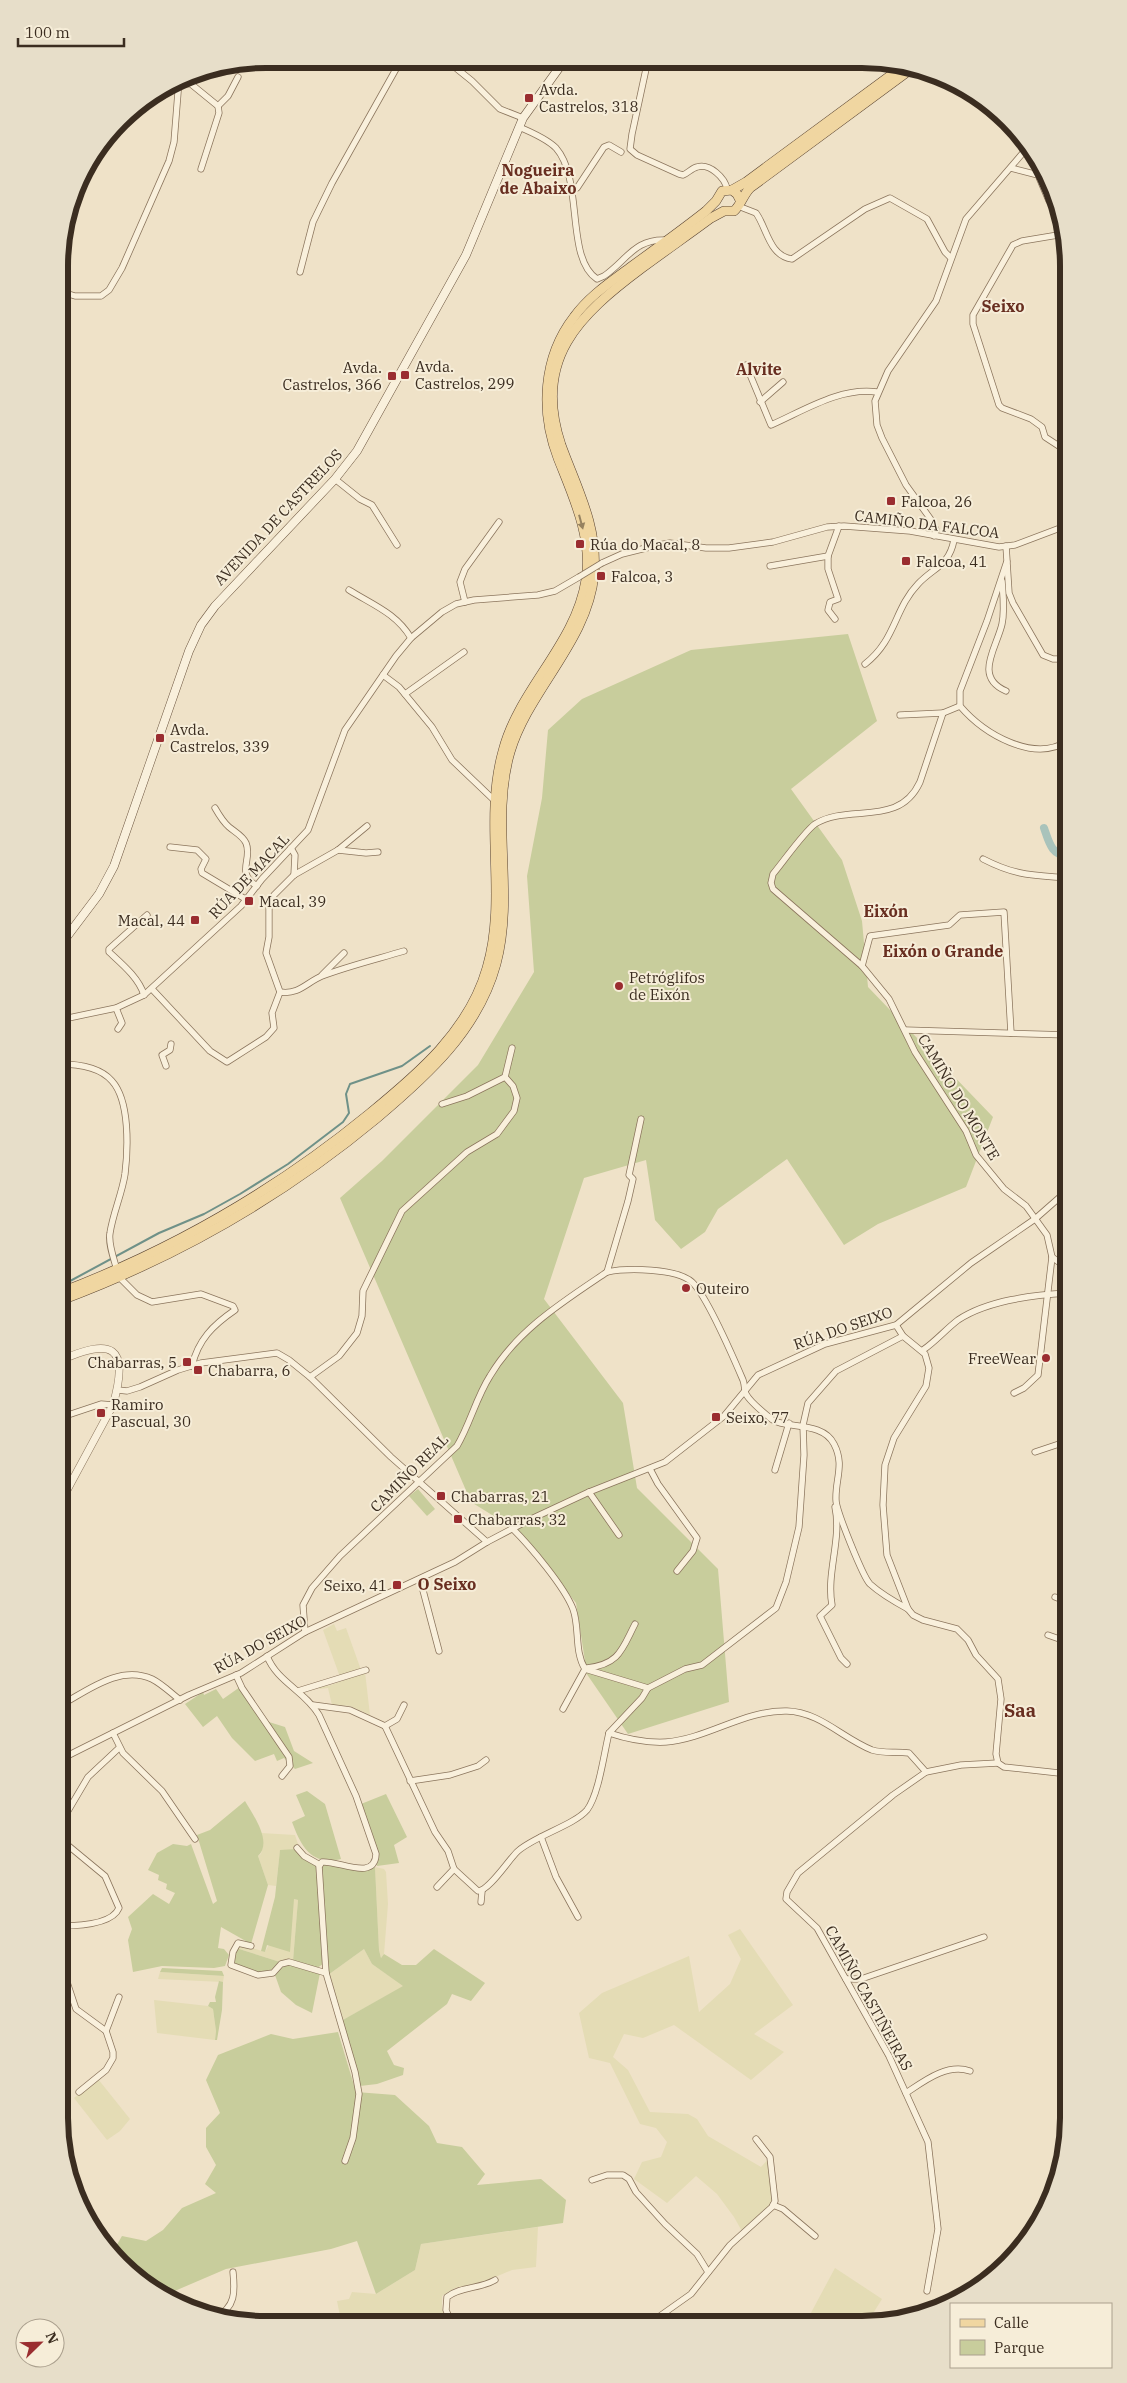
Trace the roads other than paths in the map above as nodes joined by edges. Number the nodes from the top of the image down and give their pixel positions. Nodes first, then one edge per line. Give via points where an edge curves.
1 (398, 67) edge
2 (455, 67) edge
3 (560, 67) edge
4 (645, 67) edge
5 (897, 71) edge
6 (906, 73) edge
7 (238, 77) dead end
8 (189, 83) edge
9 (178, 88) edge
10 (218, 106) junction
11 (523, 118) junction
12 (519, 127) junction
13 (621, 152) dead end
14 (1024, 152) edge
15 (202, 168) dead end
16 (1011, 168) junction
17 (1038, 176) edge
18 (730, 189) junction
19 (572, 191) junction
20 (716, 201) junction
21 (739, 203) junction
22 (724, 211) junction
23 (1057, 235) edge
24 (667, 240) junction
25 (950, 257) junction
26 (300, 272) dead end
27 (68, 293) edge
28 (746, 365) dead end
29 (783, 382) dead end
30 (878, 392) junction
31 (760, 402) junction
32 (1060, 447) edge
33 (335, 479) junction
34 (499, 522) dead end
35 (839, 526) junction
36 (1060, 528) edge
37 (934, 536) junction
38 (954, 540) junction
39 (397, 544) dead end
40 (1006, 546) junction
41 (828, 556) junction
42 (1007, 561) junction
43 (770, 566) dead end
44 (1002, 574) junction
45 (579, 577) joint
46 (350, 590) dead end
47 (465, 602) junction
48 (835, 619) dead end
49 (411, 638) junction
50 (464, 652) dead end
51 (1060, 659) edge
52 (865, 664) dead end
53 (384, 675) junction
54 (1006, 691) dead end
55 (405, 694) junction
56 (960, 706) junction
57 (943, 713) junction
58 (900, 715) dead end
59 (1060, 745) edge
60 (495, 801) junction
61 (215, 808) dead end
62 (368, 826) dead end
63 (170, 847) dead end
64 (291, 848) junction
65 (338, 850) junction
66 (378, 852) dead end
67 (983, 859) dead end
68 (294, 875) junction
69 (1060, 877) edge
70 (257, 886) junction
71 (247, 900) junction
72 (147, 915) dead end
73 (68, 935) edge
74 (404, 951) dead end
75 (344, 953) dead end
76 (862, 966) junction
77 (320, 976) junction
78 (152, 988) junction
79 (280, 992) junction
80 (144, 995) junction
81 (116, 1008) junction
82 (68, 1018) edge
83 (118, 1030) dead end
84 (905, 1030) junction
85 (1011, 1033) junction
86 (1060, 1035) edge
87 (171, 1044) dead end
88 (512, 1048) dead end
89 (68, 1064) edge
90 (166, 1066) dead end
91 (505, 1077) junction
92 (442, 1104) dead end
93 (641, 1119) dead end
94 (1060, 1197) edge
95 (1035, 1219) junction
96 (1052, 1257) junction
97 (1060, 1263) edge
98 (117, 1270) junction
99 (607, 1272) junction
100 (68, 1290) edge
101 (1060, 1293) edge
102 (1048, 1294) junction
103 (68, 1297) edge
104 (896, 1324) junction
105 (903, 1336) junction
106 (923, 1350) junction
107 (68, 1358) edge
108 (192, 1366) junction
109 (310, 1378) junction
110 (745, 1389) junction
111 (118, 1390) junction
112 (1014, 1393) dead end
113 (113, 1405) junction
114 (68, 1415) edge
115 (789, 1423) junction
116 (804, 1425) junction
117 (1060, 1444) edge
118 (1035, 1452) dead end
119 (650, 1469) junction
120 (775, 1470) dead end
121 (420, 1482) junction
122 (68, 1488) edge
123 (589, 1492) junction
124 (836, 1500) junction
125 (512, 1528) junction
126 (619, 1535) dead end
127 (487, 1542) junction
128 (677, 1571) dead end
129 (420, 1579) junction
130 (1055, 1597) dead end
131 (1060, 1599) edge
132 (908, 1609) junction
133 (635, 1624) dead end
134 (305, 1632) junction
135 (1048, 1635) dead end
136 (1060, 1639) edge
137 (440, 1651) dead end
138 (267, 1656) junction
139 (847, 1664) dead end
140 (585, 1669) junction
141 (366, 1670) dead end
142 (236, 1675) junction
143 (648, 1688) junction
144 (298, 1691) junction
145 (180, 1700) junction
146 (68, 1701) edge
147 (313, 1705) junction
148 (404, 1705) dead end
149 (563, 1709) dead end
150 (385, 1726) junction
151 (113, 1733) junction
152 (609, 1733) junction
153 (119, 1748) junction
154 (68, 1756) edge
155 (486, 1760) dead end
156 (998, 1763) junction
157 (926, 1772) junction
158 (1060, 1773) edge
159 (282, 1776) dead end
160 (410, 1781) junction
161 (68, 1811) edge
162 (541, 1837) junction
163 (195, 1839) dead end
164 (68, 1845) edge
165 (298, 1848) dead end
166 (320, 1865) junction
167 (454, 1869) junction
168 (437, 1886) dead end
169 (482, 1891) junction
170 (481, 1902) dead end
171 (578, 1917) dead end
172 (68, 1926) edge
173 (984, 1937) dead end
174 (250, 1946) dead end
175 (326, 1972) junction
176 (846, 1979) junction
177 (68, 1985) edge
178 (119, 1997) dead end
179 (106, 2031) junction
180 (970, 2071) dead end
181 (79, 2092) dead end
182 (906, 2093) junction
183 (756, 2139) dead end
184 (345, 2162) dead end
185 (592, 2180) dead end
186 (773, 2205) junction
187 (815, 2236) dead end
188 (233, 2272) dead end
189 (708, 2272) junction
190 (495, 2280) dead end
191 (927, 2291) dead end
192 (223, 2311) edge
193 (448, 2316) edge
194 (660, 2316) edge

1 - 26 street via 332,183 314,222
2 - 11 street via 500,108
3 - 11 main road, AVENIDA DE CASTRELOS
4 - 18 street via 630,149 679,174 702,167 719,174
5 - 18 main road via 746,182
6 - 21 main road via 750,188
7 - 10 street via 228,96
8 - 10 street
9 - 27 street via 170,160 122,268 109,290 101,296
10 - 15 street via 219,113
11 - 12 main road, AVENIDA DE CASTRELOS
12 - 19 street via 555,147 566,166
12 - 33 main road, AVENIDA DE CASTRELOS via 462,264 363,441
13 - 19 street via 604,147 578,188
14 - 16 street
16 - 17 street
16 - 25 street via 971,211
18 - 20 main road via 719,193
18 - 21 main road via 737,194
19 - 24 street via 581,250 586,266 597,279 643,243
20 - 22 main road
20 - 24 main road
21 - 22 main road via 730,212
21 - 25 street via 756,213 773,248 792,259 865,209 890,198 927,219
22 - 98 main road via 593,306 572,332 560,356 554,386 554,418 590,522 595,551 594,580 578,626 531,705 510,752 502,802 502,934 494,971 476,1012 451,1049 422,1078 323,1161 210,1233
23 - 32 street via 1022,241 1013,246 976,307 973,324 999,405 1031,419 1042,427 1048,440
24 -> 60 main road via 606,285 574,316 550,368 547,419 582,524 588,561 586,580 572,624 525,702 503,748
25 - 30 street via 936,301 888,371
28 - 31 street
29 - 31 street
30 - 31 street via 840,394 772,425
30 - 37 street via 874,410 876,425 906,485 932,521 936,530
33 - 39 street via 372,505
33 - 73 main road, AVENIDA DE CASTRELOS via 237,582 201,625 114,866 99,894
34 - 47 street via 465,569 460,582
35 - 37 street, CAMIÑO DA FALCOA
35 - 41 street
35 - 45 street, CAMIÑO DA FALCOA, bridge via 773,542 729,548 658,545 622,554
36 - 40 street, CAMIÑO DA FALCOA
37 - 38 street, CAMIÑO DA FALCOA
38 - 40 street, CAMIÑO DA FALCOA
38 - 52 street via 946,560 918,584 884,645
40 - 42 street
41 - 43 street
41 - 48 street via 831,581 838,598 830,602 828,610
42 - 44 street
42 - 51 street via 1013,603 1043,655
44 - 54 street via 1002,624 988,665 997,687
44 - 56 street via 960,690
45 - 47 street, RÚA DE MACAL via 544,594
46 - 49 street via 395,617
47 - 49 street, RÚA DE MACAL via 442,612
49 - 53 street, RÚA DE MACAL
50 - 55 street
53 - 55 street
53 - 64 street, RÚA DE MACAL via 345,730 313,820
55 - 60 street via 432,727 452,760
56 - 57 street
56 - 59 street via 988,731 1034,750
57 - 58 street
57 - 76 street, CAMIÑO DO MONTE via 920,782 910,797 883,812 838,816 814,825 773,874 773,889
60 - 98 main road via 496,912 490,957 470,1008 446,1044 385,1102 284,1178 199,1230
61 - 70 street via 223,821 245,840 248,852 244,868
62 - 65 street
63 - 71 street via 197,850 206,859 202,873
64 - 68 street via 295,855
64 - 70 street, RÚA DE MACAL
65 - 66 street
65 - 68 street
67 - 69 street via 1020,874
68 - 79 street via 274,895 268,908 266,953
70 - 71 street, RÚA DE MACAL
71 - 78 street, RÚA DE MACAL
72 - 80 street via 109,949 142,988
74 - 77 street
75 - 77 street
76 - 84 street, CAMIÑO DO MONTE via 889,999
76 - 85 street via 870,936 949,925 960,915 1004,912
77 - 79 street via 299,990
78 - 79 street via 210,1051 227,1062 266,1037 274,1028 272,1013
78 - 80 street, RÚA DE MACAL
80 - 81 street, RÚA DE MACAL
81 - 82 street, RÚA DE MACAL
81 - 83 street via 122,1023
84 - 85 street, CAMIÑO DO MONTE
84 - 95 street, CAMIÑO DO MONTE via 915,1052 966,1131 976,1155
85 - 86 street, CAMIÑO DO MONTE
87 - 90 street via 170,1050 162,1056
88 - 91 street
89 - 98 street via 102,1074 113,1082 121,1100 127,1145 124,1175 109,1235
91 - 92 street
91 - 109 street via 517,1098 514,1111 497,1134 468,1152 402,1211 363,1291 362,1316 357,1333 339,1356
93 - 99 street via 629,1175 633,1179
94 - 95 street, RÚA DO SEIXO
95 - 96 street, CAMIÑO DO MONTE via 1047,1235
95 - 104 street, RÚA DO SEIXO via 971,1263
96 - 97 street
96 - 102 street
98 - 100 main road
98 - 103 main road
98 - 108 street via 137,1294 152,1302 201,1294 233,1306 235,1310 197,1346
99 - 110 street, CAMIÑO REAL via 651,1270 692,1282 718,1327
99 - 121 street, CAMIÑO REAL via 553,1309 513,1344 489,1377 457,1446
101 - 102 street
102 - 106 street via 976,1312 943,1331
102 - 112 street via 1038,1375
104 - 105 street
104 - 110 street, RÚA DO SEIXO via 801,1354 758,1375
105 - 106 street
105 - 116 street via 836,1371 808,1404
106 - 132 street via 927,1358 928,1379 894,1438 883,1478 887,1555
107 - 111 street via 98,1347 114,1351 119,1359
108 - 109 street via 277,1353
108 - 111 street via 140,1387
109 - 121 street
110 - 115 street, CAMIÑO REAL via 748,1397 775,1423
110 - 119 street, RÚA DO SEIXO via 724,1416 675,1455
111 - 113 street
113 - 114 street via 101,1404
113 - 122 street
115 - 116 street, CAMIÑO REAL
115 - 120 street
116 - 124 street, CAMIÑO REAL via 830,1437 835,1444 840,1464
116 - 143 street via 799,1527 786,1582 776,1608 702,1665 685,1669
117 - 118 street
119 - 123 street, RÚA DO SEIXO
119 - 128 street via 697,1538 693,1551
121 - 127 street
121 - 134 street, CAMIÑO REAL via 340,1556 312,1588 303,1605
123 - 125 street, RÚA DO SEIXO
123 - 126 street
124 - 132 street via 869,1583
124 - 139 street, CAMIÑO REAL via 832,1605 820,1616
125 - 127 street, RÚA DO SEIXO
125 - 140 street via 551,1575 573,1608 580,1658
127 - 129 street, RÚA DO SEIXO
129 - 134 street, RÚA DO SEIXO
129 - 137 street
130 - 131 street
132 - 156 street via 918,1618 957,1628 998,1679 1001,1690
133 - 140 street via 621,1653 608,1662
134 - 138 street, RÚA DO SEIXO
135 - 136 street
138 - 142 street, RÚA DO SEIXO
138 - 144 street via 276,1675
140 - 143 street
140 - 149 street
141 - 144 street
142 - 145 street, RÚA DO SEIXO
142 - 159 street via 289,1757 290,1766
143 - 152 street
144 - 147 street
145 - 146 street via 152,1679 119,1675
145 - 151 street, RÚA DO SEIXO
147 - 150 street via 350,1710
147 - 166 street via 356,1796 376,1854 371,1867 360,1869 328,1861
148 - 150 street via 397,1719
150 - 160 street
151 - 153 street
151 - 154 street, RÚA DO SEIXO
152 - 157 street via 630,1739 666,1742 771,1711 800,1712 818,1718 870,1749 883,1753 910,1753
152 - 162 street via 603,1764 587,1810
153 - 161 street via 88,1777
153 - 163 street via 162,1792
155 - 160 street via 450,1776
156 - 157 street, CAMIÑO CASTIÑEIRAS via 961,1765
156 - 158 street, CAMIÑO CASTIÑEIRAS via 1004,1767
157 - 176 street, CAMIÑO CASTIÑEIRAS via 810,1862 798,1873 787,1892 786,1899 817,1928
160 - 167 street via 448,1851
162 - 169 street via 517,1852
162 - 171 street via 553,1870
164 - 172 street via 106,1876 119,1908 110,1918
165 - 166 street via 304,1856
166 - 175 street
167 - 168 street
167 - 169 street via 469,1884
169 - 170 street
173 - 176 street via 861,1978
174 - 175 street via 238,1942 231,1965 258,1975 273,1973 289,1962
175 - 184 street via 359,2094 353,2138
176 - 182 street, CAMIÑO CASTIÑEIRAS
177 - 179 street via 76,2009
178 - 179 street
179 - 181 street via 113,2058 106,2070
180 - 182 street via 962,2068 940,2073
182 - 191 street, CAMIÑO CASTIÑEIRAS via 928,2142 938,2228
183 - 186 street via 770,2157 776,2192
185 - 189 street via 607,2174 623,2175 629,2179 636,2192 665,2224 697,2254
186 - 187 street via 783,2209
186 - 189 street via 730,2245
188 - 192 street via 235,2294
189 - 194 street via 691,2294
190 - 193 street via 447,2297

